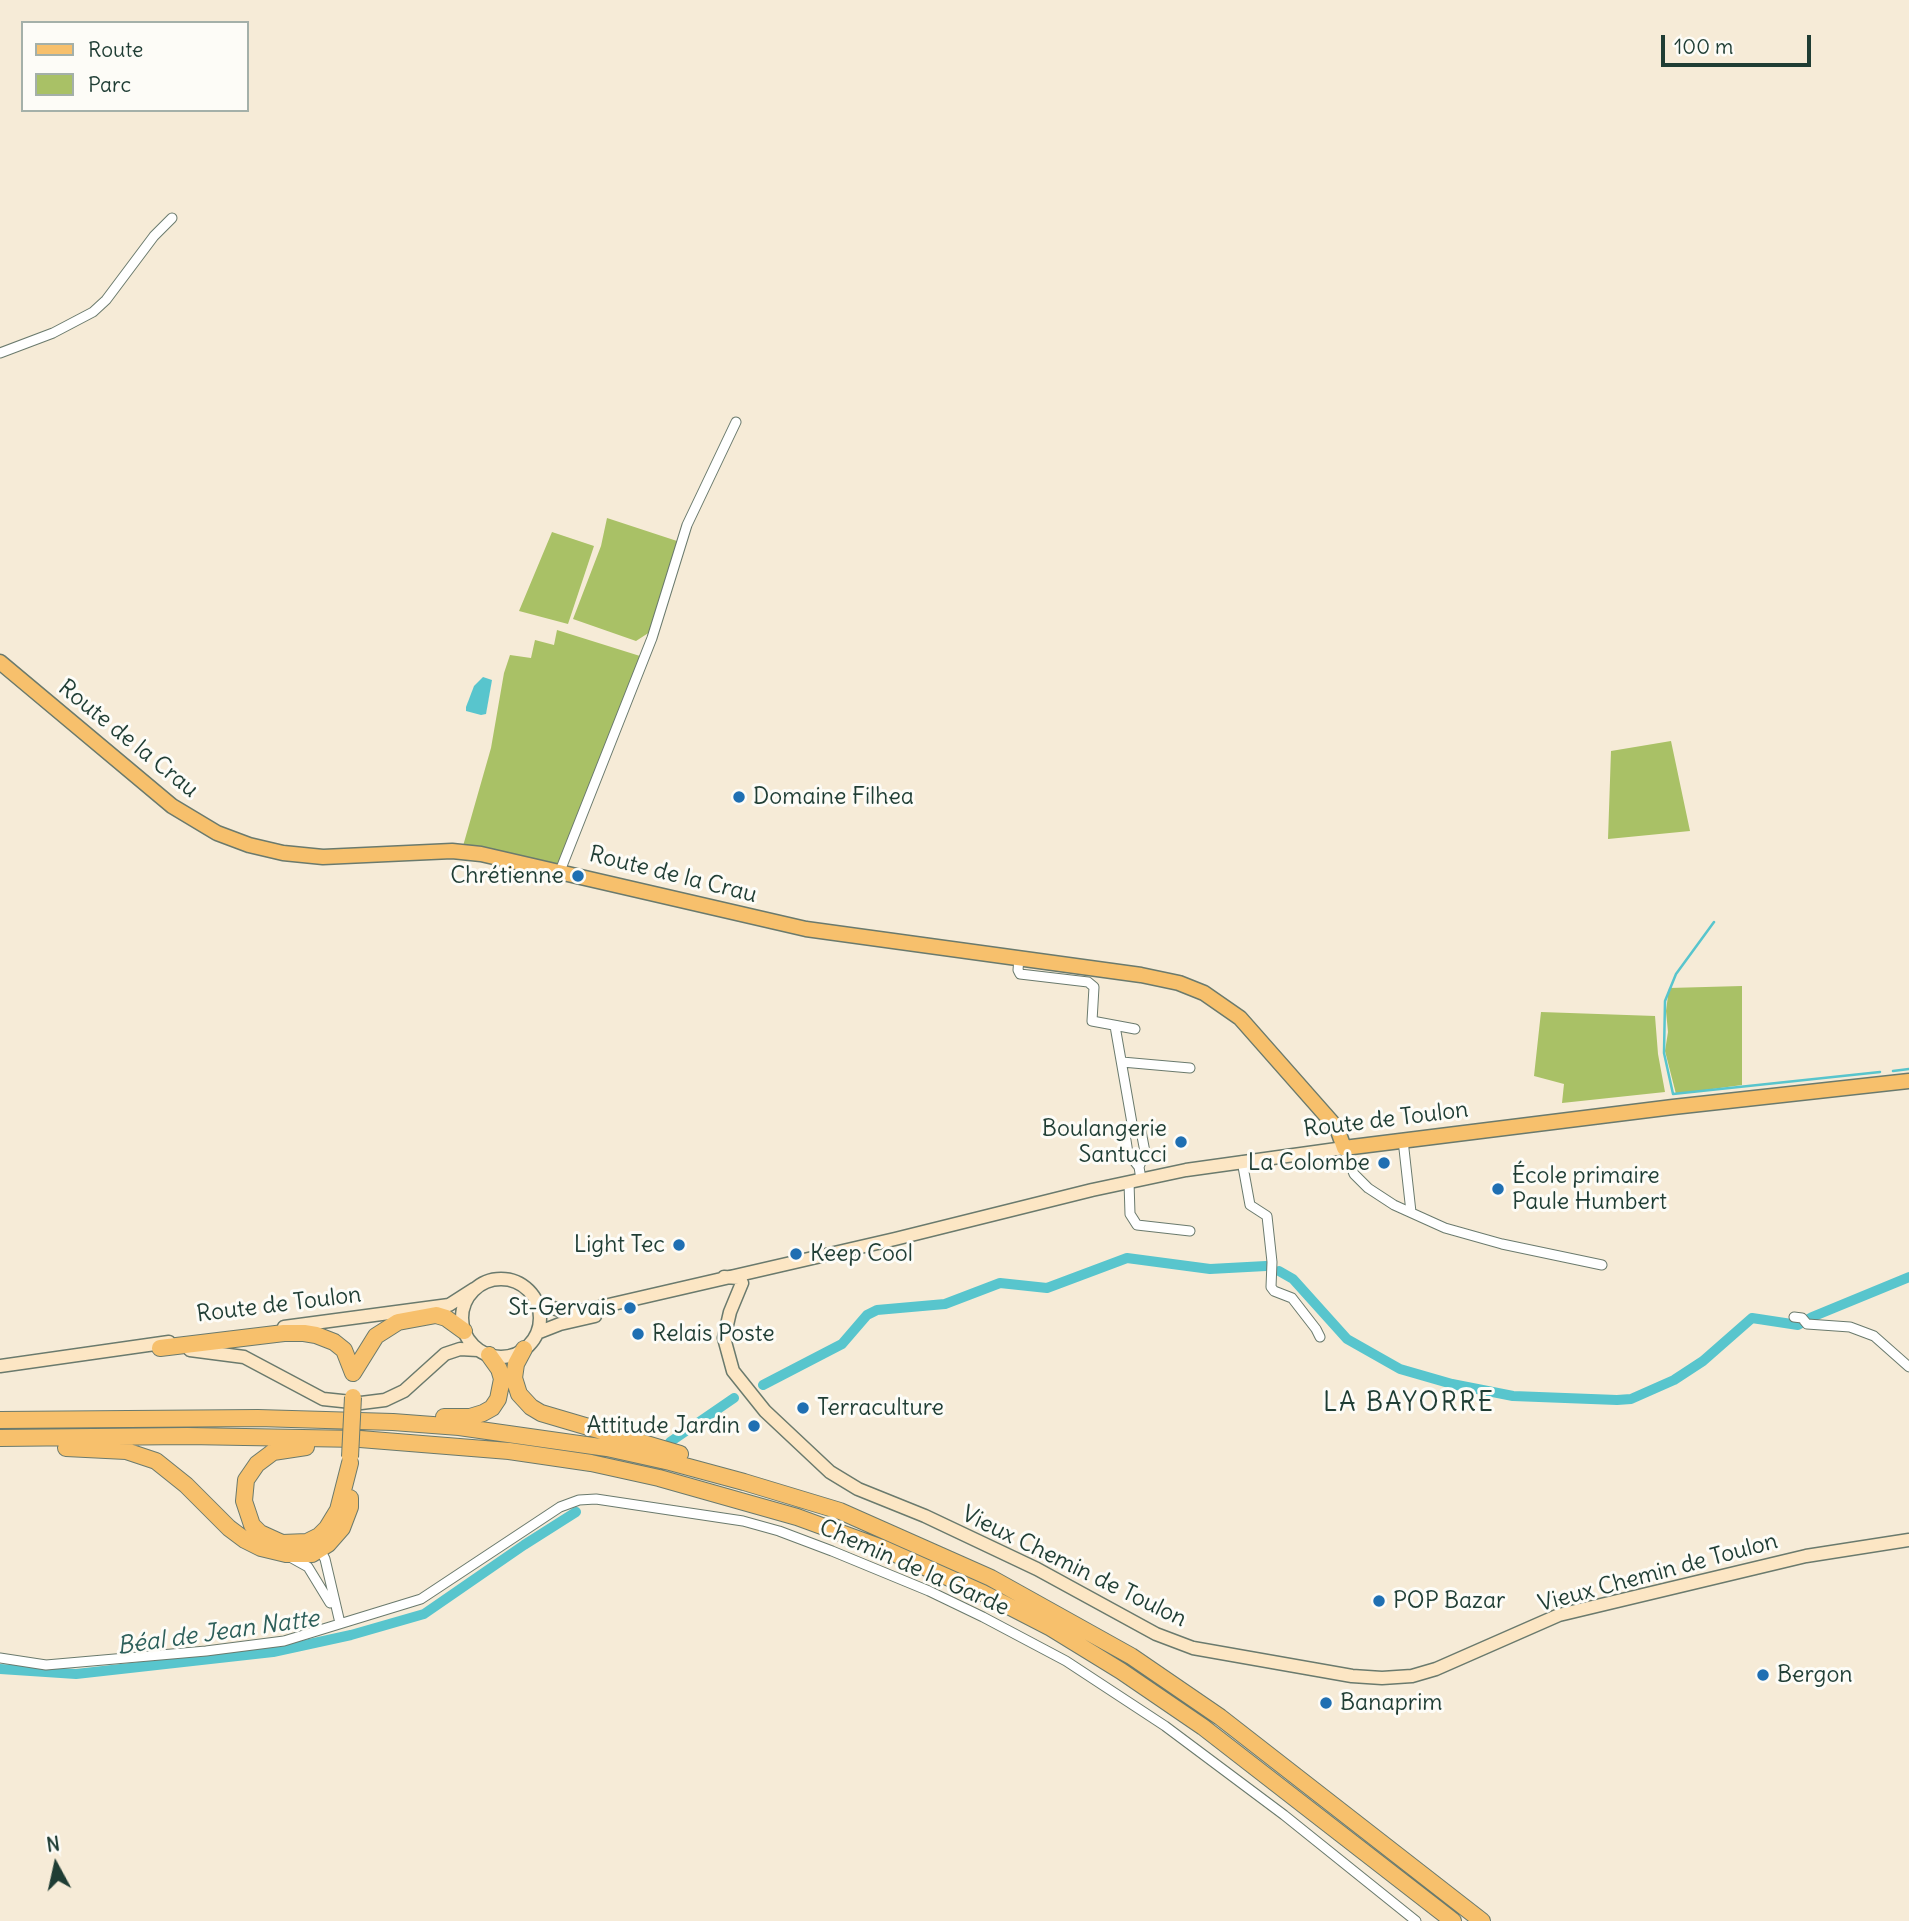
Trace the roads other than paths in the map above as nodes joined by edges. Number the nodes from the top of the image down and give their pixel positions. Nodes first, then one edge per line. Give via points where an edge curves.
1 (172, 218) dead end
2 (0, 353) edge
3 (736, 422) dead end
4 (0, 662) edge
5 (560, 872) junction
6 (1018, 958) junction
7 (1115, 1026) junction
8 (1135, 1029) dead end
9 (1122, 1062) junction
10 (1190, 1068) dead end
11 (1909, 1081) edge
12 (1337, 1128) junction
13 (1133, 1129) junction
14 (1403, 1140) junction
15 (1379, 1142) junction
16 (1344, 1148) junction
17 (1242, 1161) junction
18 (1136, 1176) junction
19 (1411, 1212) junction
20 (1190, 1231) dead end
21 (876, 1243) junction
22 (1602, 1265) dead end
23 (732, 1280) junction
24 (474, 1289) junction
25 (537, 1303) junction
26 (408, 1312) junction
27 (1801, 1319) dead end
28 (464, 1331) junction
29 (537, 1332) junction
30 (1320, 1337) dead end
31 (160, 1348) junction
32 (524, 1349) junction
33 (484, 1352) junction
34 (85, 1354) junction
35 (0, 1366) edge
36 (1909, 1367) edge
37 (353, 1373) junction
38 (0, 1412) edge
39 (0, 1420) edge
40 (0, 1438) edge
41 (0, 1446) edge
42 (350, 1460) junction
43 (754, 1503) junction
44 (841, 1511) junction
45 (1909, 1540) edge
46 (312, 1552) junction
47 (340, 1623) junction
48 (0, 1658) edge
49 (1416, 1921) edge
50 (1453, 1921) edge
51 (1482, 1921) edge

1 - 2 street via 93,312
3 - 5 street via 687,526 652,638
4 - 5 main road, Route de la Crau via 139,781 217,834 283,853 323,857 452,851
5 - 6 main road, Route de la Crau via 806,929
6 - 7 street via 1020,974 1088,982 1094,987 1092,1021
6 - 12 main road, Route de la Crau via 1141,975 1203,993 1240,1018
7 - 8 street
7 - 9 street
9 - 10 street
9 - 13 street
11 - 14 main road, Route de Toulon
12 - 15 main road
12 - 16 main road, Route de la Crau
13 - 18 street via 1125,1134
13 - 18 street via 1141,1131 1145,1152
14 - 15 main road, Route de Toulon
14 - 19 street
15 - 16 main road, Route de Toulon
16 - 17 main road, Route de Toulon
16 - 19 street via 1354,1174 1368,1188
17 - 18 main road, Route de Toulon
17 - 30 street via 1250,1205 1267,1216 1271,1287 1292,1298
18 - 20 street via 1130,1214 1137,1225
18 - 21 main road, Route de Toulon
19 - 22 street via 1445,1228 1502,1244
21 - 23 main road, Route de Toulon
21 - 23 main road, Route de Toulon via 760,1269
23 - 25 main road, Route de Toulon via 576,1311
23 - 29 main road, Route de Toulon
23 - 45 main road, Vieux Chemin de Toulon via 724,1338 733,1371 765,1411 830,1472 858,1489 1024,1563 1156,1634 1193,1648 1352,1676 1412,1676 1559,1615 1806,1556
24 - 25 main road via 484,1282 509,1280 521,1284
24 - 26 main road, Route de Toulon via 449,1305
24 - 28 main road via 463,1309
25 - 29 main road
26 - 34 main road, Route de Toulon
26 - 37 highway via 370,1333
27 - 36 street via 1874,1336
28 - 33 main road
28 - 37 highway via 436,1315 398,1322 376,1336
29 - 32 main road
31 - 33 main road, Route de Toulon via 244,1357 323,1399 361,1403 385,1400 404,1391 445,1354 460,1349
31 - 34 main road, Route de Toulon
31 - 37 highway via 304,1333 344,1350
32 - 33 main road via 501,1357
32 - 44 highway via 516,1364 515,1385 525,1402 541,1413 777,1484
33 - 38 highway via 499,1369 501,1390 492,1408 470,1417 289,1410
34 - 35 main road, Route de Toulon
37 - 42 highway, bridge
39 - 44 highway via 271,1419 459,1427 607,1448
40 - 43 highway via 201,1436 434,1444 591,1463
41 - 46 highway via 126,1451 156,1461 245,1540 286,1554
42 - 46 highway via 338,1510
42 - 46 highway via 346,1518 335,1537
43 - 46 highway via 558,1466 471,1455 329,1446 273,1452 246,1480 247,1514 252,1525 270,1538
43 - 50 highway via 882,1548 1051,1628 1203,1727
44 - 51 highway via 991,1577 1131,1656 1220,1717
46 - 47 street
46 - 47 street
47 - 48 street, Chemin de la Garde via 284,1641 206,1651 46,1665
47 - 49 street, Chemin de la Garde via 421,1599 560,1507 579,1500 743,1521 929,1591 1066,1661 1186,1742

